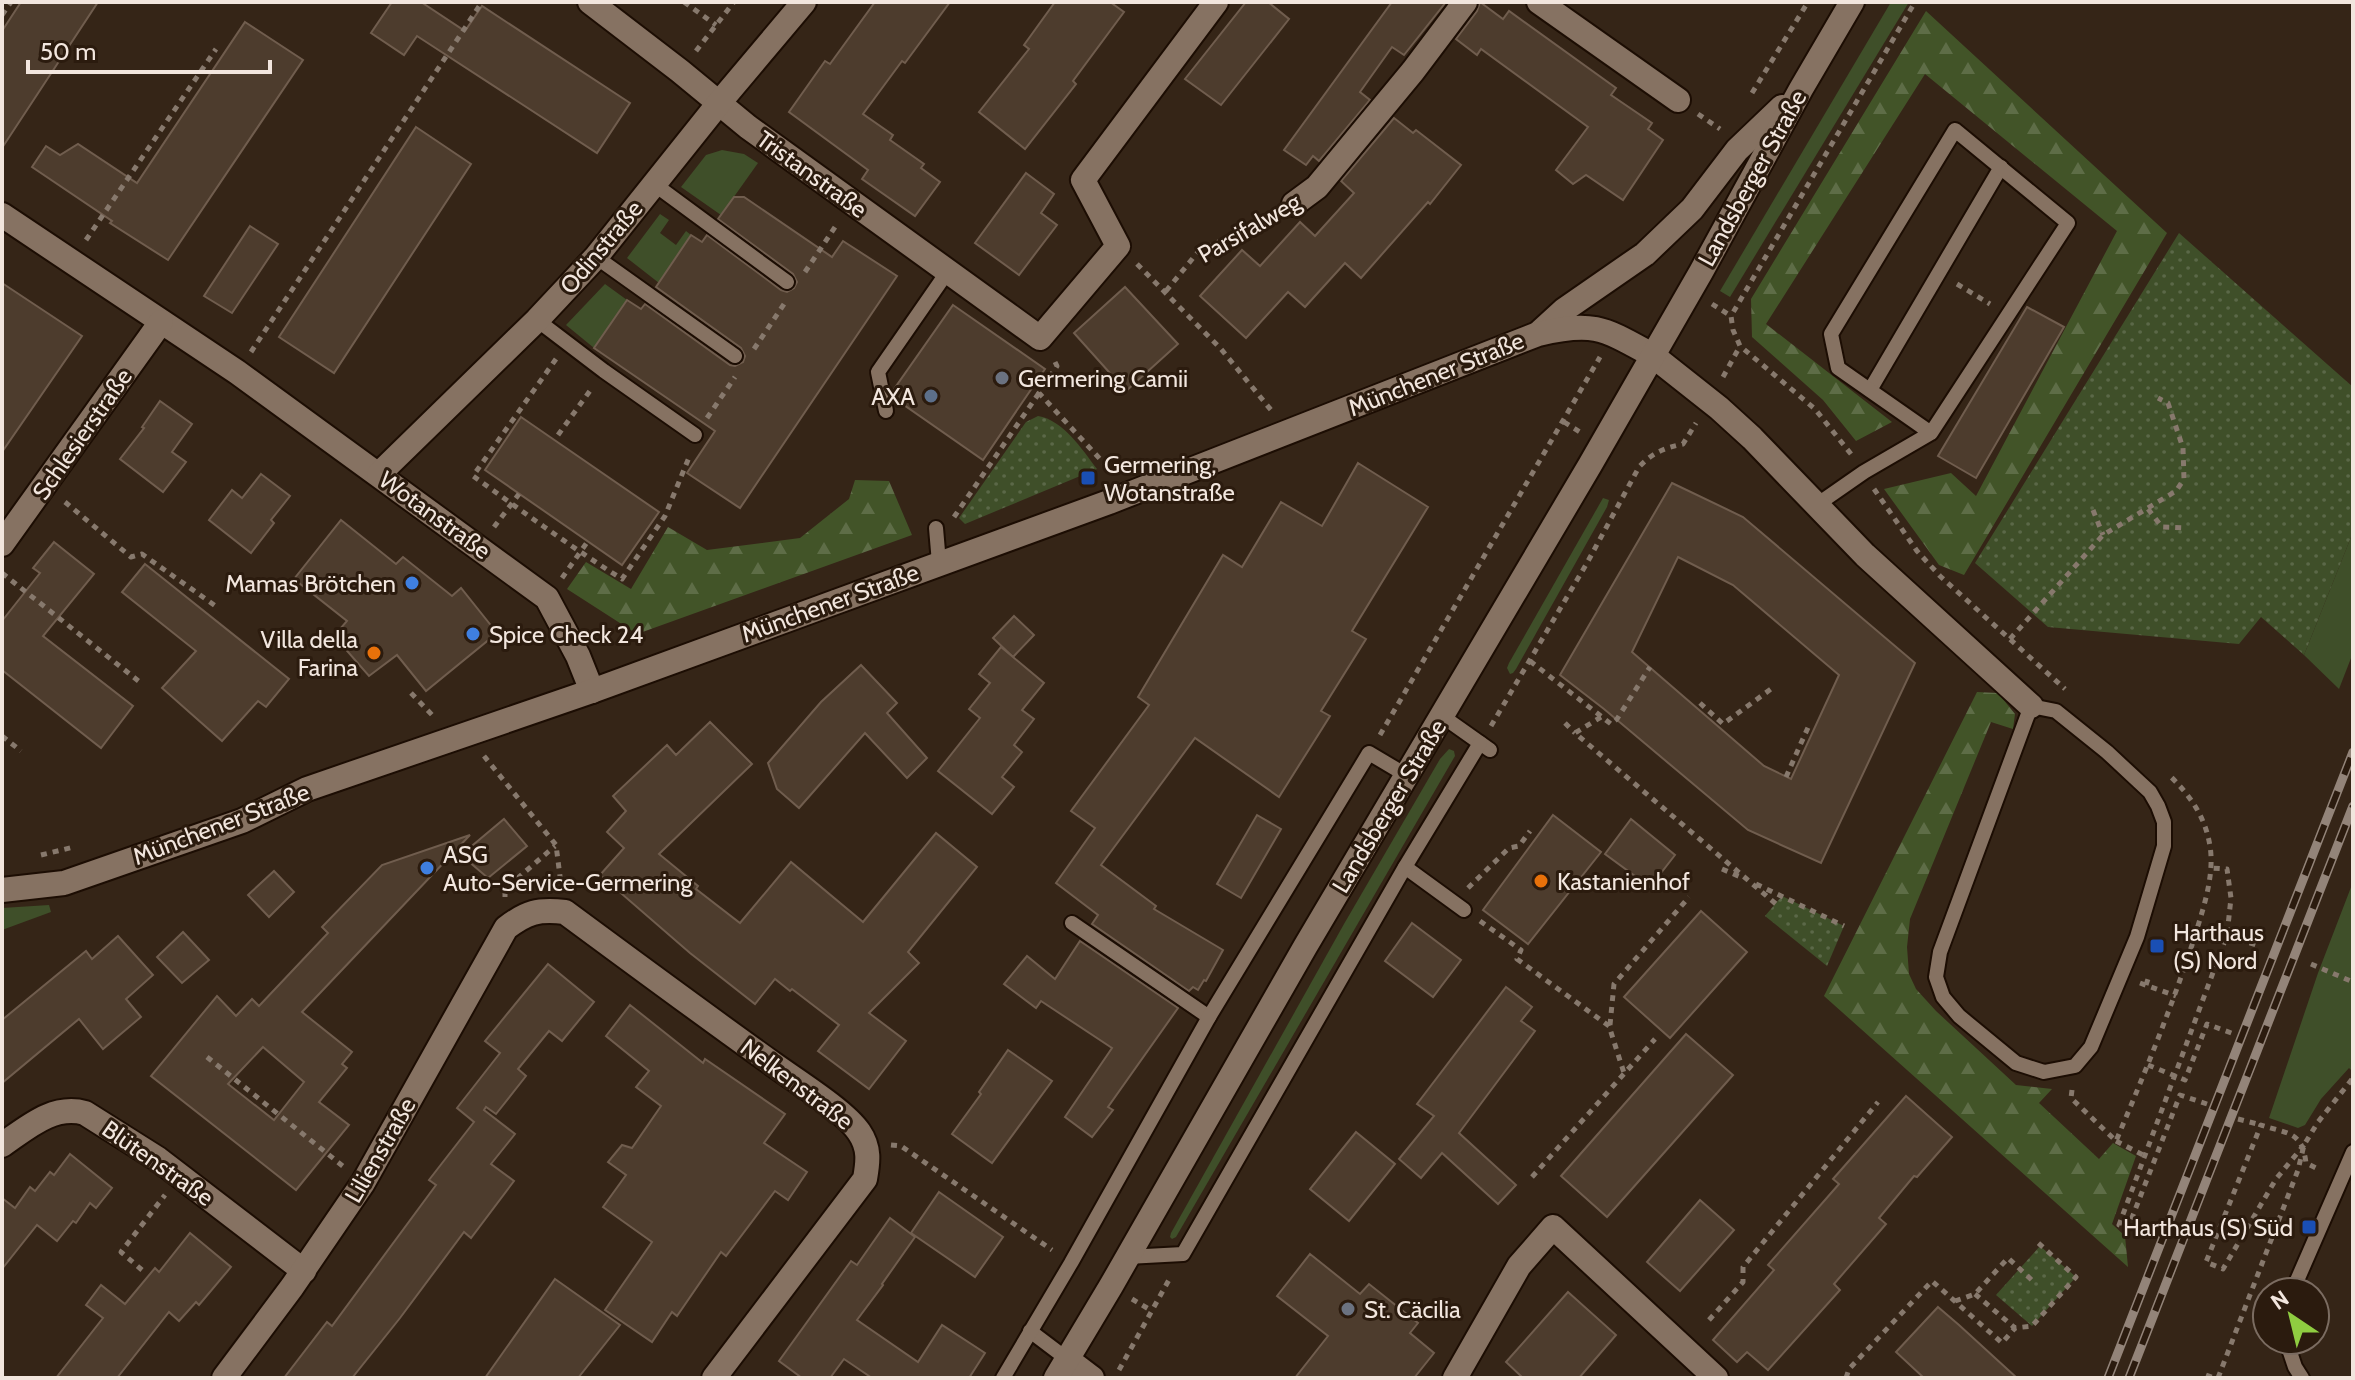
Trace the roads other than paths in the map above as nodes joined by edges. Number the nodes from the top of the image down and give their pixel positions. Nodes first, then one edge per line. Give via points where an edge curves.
1 (590, 2) edge
2 (804, 2) edge
3 (1216, 2) edge
4 (1465, 2) edge
5 (1539, 2) edge
6 (1852, 2) edge
7 (1801, 89) junction
8 (1678, 100) dead end
9 (719, 103) junction
10 (2001, 167) junction
11 (654, 184) junction
12 (1294, 204) road end
13 (2, 215) edge
14 (596, 257) junction
15 (948, 271) junction
16 (787, 282) dead end
17 (537, 320) junction
18 (161, 322) junction
19 (1538, 334) junction
20 (1652, 355) junction
21 (735, 356) dead end
22 (1870, 390) junction
23 (886, 411) dead end
24 (1931, 433) junction
25 (695, 435) dead end
26 (379, 474) junction
27 (1818, 504) junction
28 (936, 528) dead end
29 (2, 544) edge
30 (938, 554) junction
31 (592, 691) junction
32 (2031, 706) junction
33 (1442, 716) junction
34 (1406, 775) junction
35 (1405, 867) junction
36 (2, 890) edge
37 (1460, 907) road end
38 (565, 912) joint
39 (1072, 923) dead end
40 (1209, 1017) junction
41 (2, 1145) edge
42 (2353, 1152) edge
43 (1127, 1257) junction
44 (304, 1271) junction
45 (2299, 1276) edge
46 (1030, 1331) junction
47 (2291, 1356) edge
48 (1062, 1369) edge
49 (224, 1378) edge
50 (714, 1378) edge
51 (1003, 1378) edge
52 (1092, 1378) edge
53 (1455, 1378) edge
54 (1716, 1378) edge
55 (2302, 1378) edge

1 - 9 street, Tristanstraße
2 - 9 street, Odinstraße
3 - 15 street, Tristanstraße via 1083,180 1118,246 1040,338
4 - 12 street, Parsifalweg via 1317,187
5 - 8 street
6 - 7 street, Landsberger Straße
7 - 19 street via 1737,150 1692,209 1645,254
7 - 20 street, Landsberger Straße
9 - 11 street, Odinstraße
9 - 15 street, Tristanstraße
10 - 22 lane
10 - 22 lane via 1955,130 1831,334 1838,368
10 - 24 lane via 2068,223
11 - 14 street, Odinstraße
11 - 16 lane
13 - 18 street, Wotanstraße
14 - 17 street, Odinstraße
14 - 21 lane
15 - 23 lane via 878,372
17 - 25 lane
17 - 26 street, Odinstraße
18 - 26 street, Wotanstraße
18 - 29 street, Schlesierstraße
19 - 20 street, Münchener Straße via 1568,327 1600,329
19 - 30 street, Münchener Straße via 1126,494
20 - 27 street via 1719,408
20 - 33 street, Landsberger Straße
22 - 24 lane
24 - 27 lane
26 - 31 street, Wotanstraße via 547,598
27 - 32 street via 1865,555
28 - 30 lane
30 - 31 street, Münchener Straße
31 - 36 street, Münchener Straße via 307,789 242,821 72,880
32 - 32 lane via 1940,952 1936,977 1943,997 1959,1016 2016,1063 2044,1072 2075,1066 2091,1047 2137,937 2164,846 2164,822 2150,792 2107,752 2056,711
33 - 34 street, Landsberger Straße
33 - 35 lane, Landsberger Straße via 1485,746
34 - 40 lane, Landsberger Straße via 1369,753
34 - 43 street, Landsberger Straße
35 - 37 lane
35 - 43 lane, Landsberger Straße via 1183,1254
38 - 44 street, Lilienstraße via 546,910 515,922 363,1183
38 - 50 street, Nelkenstraße via 845,1117 866,1144 865,1179
39 - 40 lane
40 - 46 lane, Landsberger Straße
41 - 44 street, Blütenstraße via 59,1112 85,1113 180,1175
42 - 45 lane
43 - 48 street, Landsberger Straße
44 - 49 street, Lilienstraße
46 - 48 lane
46 - 51 lane, Landsberger Straße
47 - 55 lane
48 - 52 street
53 - 54 street via 1519,1266 1553,1227

